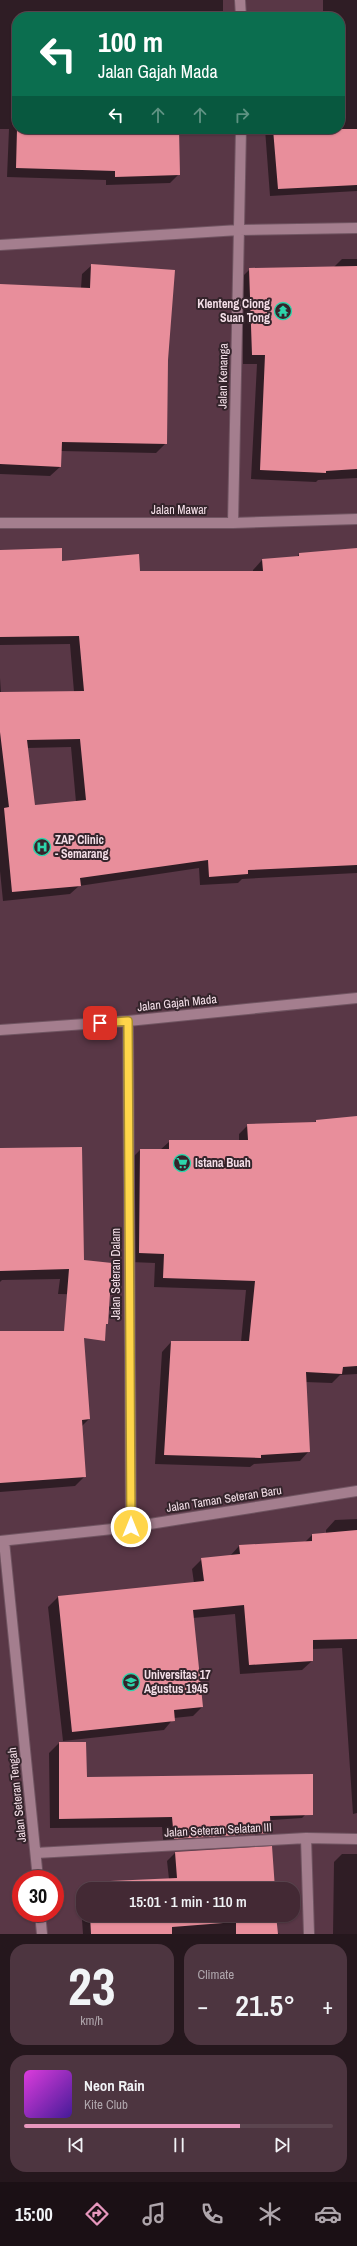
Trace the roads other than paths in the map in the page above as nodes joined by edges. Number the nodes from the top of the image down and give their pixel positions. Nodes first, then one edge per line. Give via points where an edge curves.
1 (240, 0) edge
2 (241, 12) edge
3 (241, 134) edge
4 (357, 228) edge
5 (238, 230) junction
6 (0, 245) edge
7 (357, 519) edge
8 (0, 523) edge
9 (233, 523) junction
10 (357, 998) edge
11 (128, 1021) junction
12 (0, 1030) edge
13 (357, 1491) edge
14 (131, 1527) junction
15 (2, 1541) edge
16 (306, 1838) junction
17 (357, 1839) edge
18 (36, 1853) junction
19 (37, 1870) edge
20 (41, 1922) edge
21 (42, 1934) edge
22 (309, 1934) edge

1 - 2 street
3 - 5 street, Jalan Kenanga
4 - 5 street
5 - 6 street
5 - 9 street, Jalan Kenanga
7 - 9 street, Jalan Mawar
8 - 9 street, Jalan Mawar
10 - 11 street, Jalan Gajah Mada
11 - 12 street, Jalan Gajah Mada
11 - 14 street, Jalan Seteran Dalam
13 - 14 street, Jalan Taman Seteran Baru
14 - 15 street, Jalan Taman Seteran Baru
15 - 18 street, Jalan Seteran Tengah
16 - 17 street, Jalan Seteran Selatan III
16 - 18 street, Jalan Seteran Selatan III
16 - 22 street
18 - 19 street, Jalan Seteran Tengah
20 - 21 street

